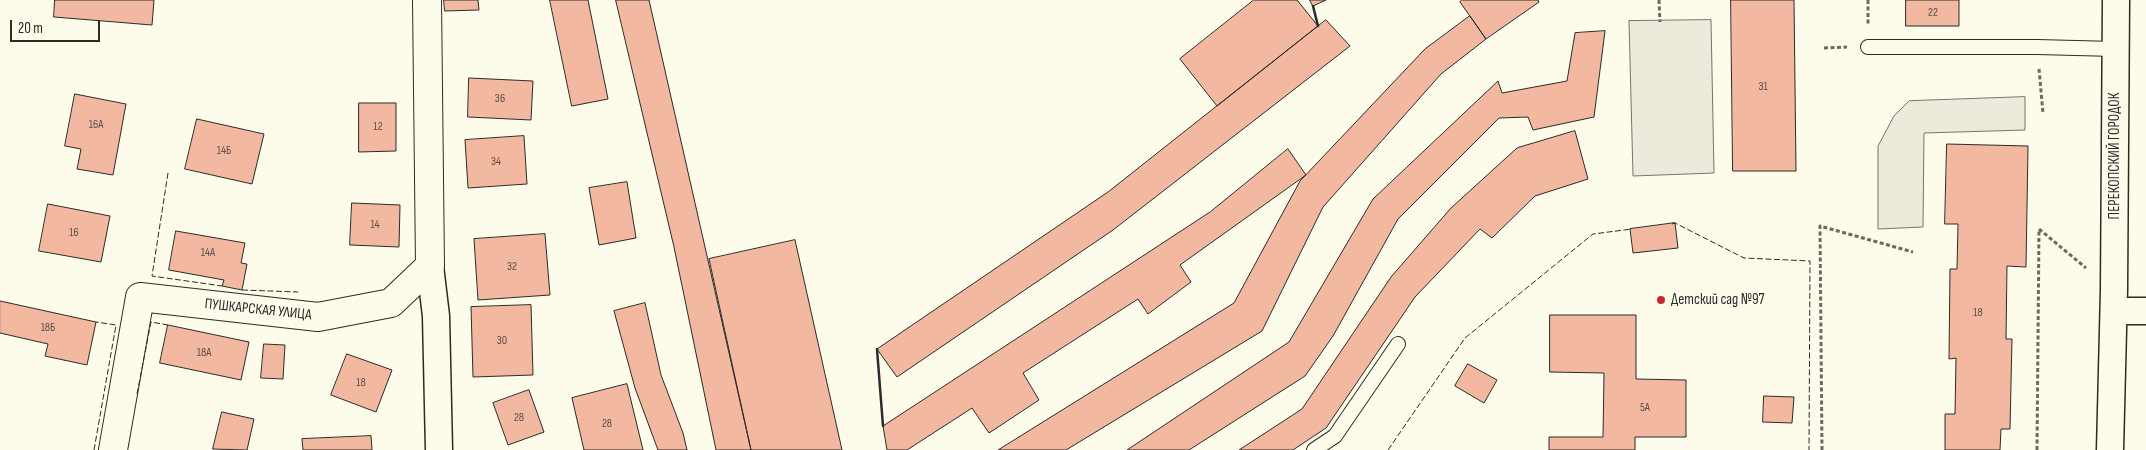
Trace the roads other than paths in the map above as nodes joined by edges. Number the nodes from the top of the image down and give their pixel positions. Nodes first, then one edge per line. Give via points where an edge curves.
1 (427, 0) edge
2 (2116, 0) edge
3 (1868, 47) dead end
4 (2115, 49) junction
5 (430, 266) junction
6 (2114, 301) junction
7 (2146, 311) edge
8 (1398, 344) dead end
9 (113, 450) edge
10 (439, 450) edge
11 (1314, 450) edge
12 (2110, 450) edge

1 - 5 street
2 - 4 street, ПЕРЕКОПСКИЙ ГОРОДОК
3 - 4 lane
4 - 6 street, ПЕРЕКОПСКИЙ ГОРОДОК
5 - 9 street, ПУШКАРСКАЯ УЛИЦА via 391,303 318,316 140,297
5 - 10 street via 436,316
6 - 7 street
6 - 12 street, ПЕРЕКОПСКИЙ ГОРОДОК
8 - 11 lane via 1335,436

